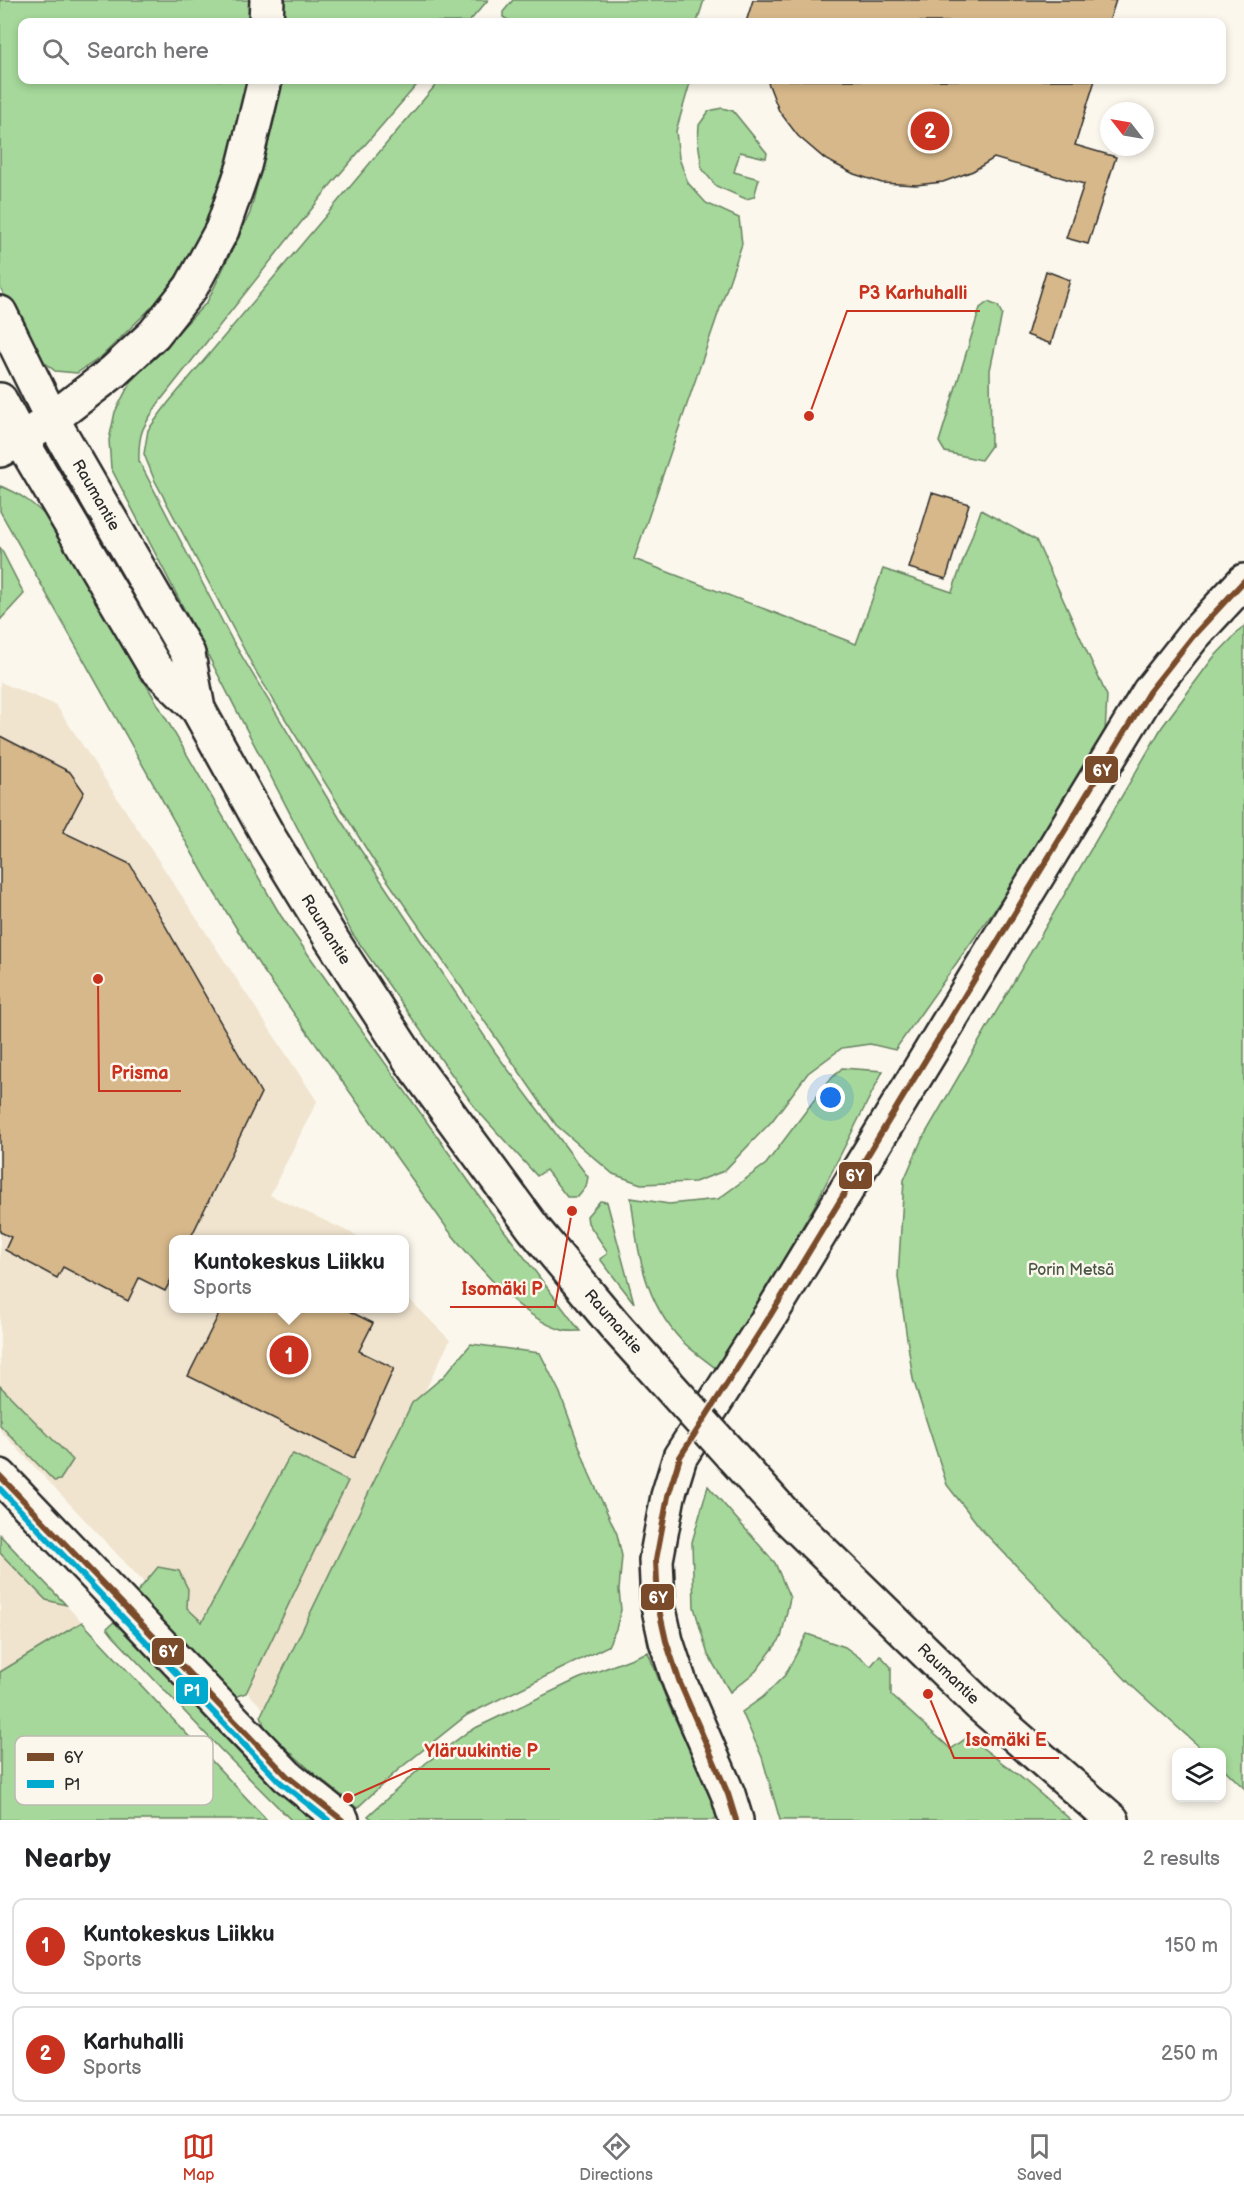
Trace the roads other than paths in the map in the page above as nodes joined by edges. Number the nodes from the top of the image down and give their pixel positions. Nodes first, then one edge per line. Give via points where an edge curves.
1 (267, 0) edge
2 (266, 18) edge
3 (264, 84) edge
4 (0, 313) edge
5 (0, 400) edge
6 (52, 419) junction
7 (10, 445) edge
8 (1244, 580) edge
9 (198, 709) junction
10 (0, 1476) edge
11 (342, 1820) edge
12 (736, 1820) edge
13 (1112, 1820) edge

1 - 2 main road
3 - 6 main road via 244,166 222,230 191,287 130,357
4 - 6 main road, Raumantie
5 - 7 main road, Raumantie
6 - 7 main road
6 - 9 main road, Raumantie via 188,654
7 - 9 main road, Raumantie via 155,667
8 - 12 main road via 1149,692 770,1316 680,1456 656,1560 658,1605 680,1683
9 - 13 main road, Raumantie, bridge via 332,940 414,1066 534,1229 616,1328 787,1517 979,1704
10 - 11 main road via 287,1776

